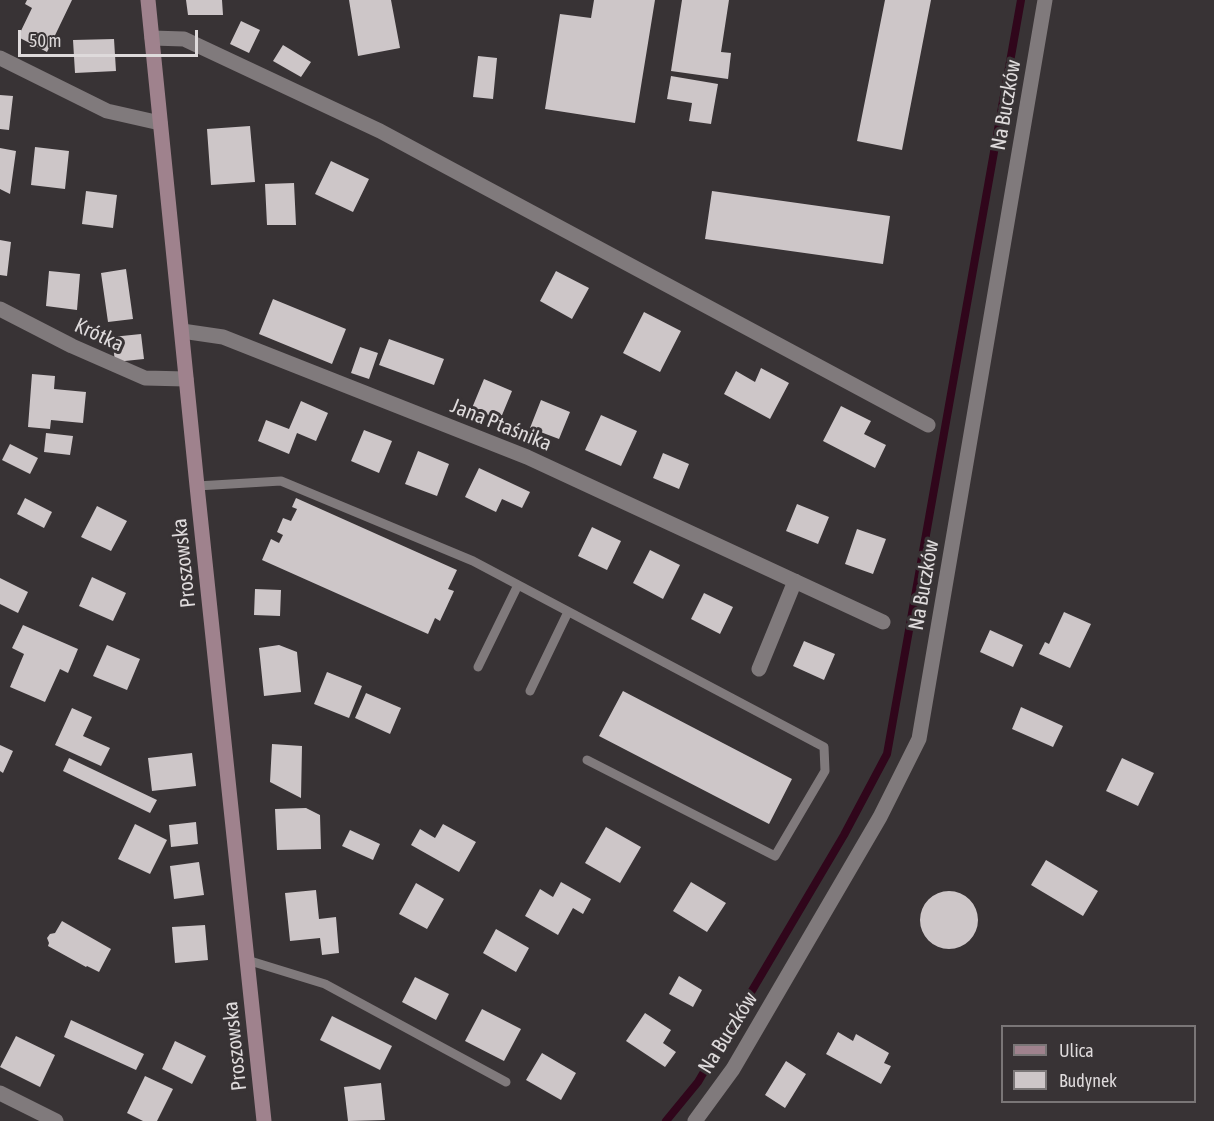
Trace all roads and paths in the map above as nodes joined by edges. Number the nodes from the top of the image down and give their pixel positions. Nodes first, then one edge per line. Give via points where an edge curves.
1 (148, 0) edge
2 (1045, 0) edge
3 (152, 38) junction
4 (0, 58) edge
5 (160, 123) junction
6 (0, 309) edge
7 (182, 331) junction
8 (186, 379) junction
9 (928, 425) dead end
10 (197, 486) junction
11 (795, 581) junction
12 (518, 585) junction
13 (568, 612) junction
14 (883, 622) dead end
15 (478, 667) dead end
16 (759, 669) dead end
17 (530, 691) dead end
18 (587, 760) dead end
19 (247, 960) junction
20 (506, 1082) dead end
21 (0, 1093) edge
22 (56, 1121) edge
23 (264, 1121) edge
24 (695, 1121) edge

1 - 3 main road, Proszowska
2 - 24 street, Na Buczków via 919,739 880,817 733,1069
3 - 5 main road, Proszowska
3 - 9 street via 184,39 380,131
4 - 5 street via 106,111
5 - 7 main road, Proszowska
6 - 8 street, Krótka via 145,378
7 - 8 main road, Proszowska
7 - 11 street, Jana Ptaśnika via 223,337 527,457
8 - 10 main road, Proszowska
10 - 12 lane via 281,481 473,561
10 - 19 main road, Proszowska
11 - 14 street, Jana Ptaśnika
11 - 16 street
12 - 13 lane
12 - 15 lane
13 - 17 lane
13 - 18 lane via 824,747 825,771 775,856
19 - 20 lane via 325,984
19 - 23 main road, Proszowska
21 - 22 street

